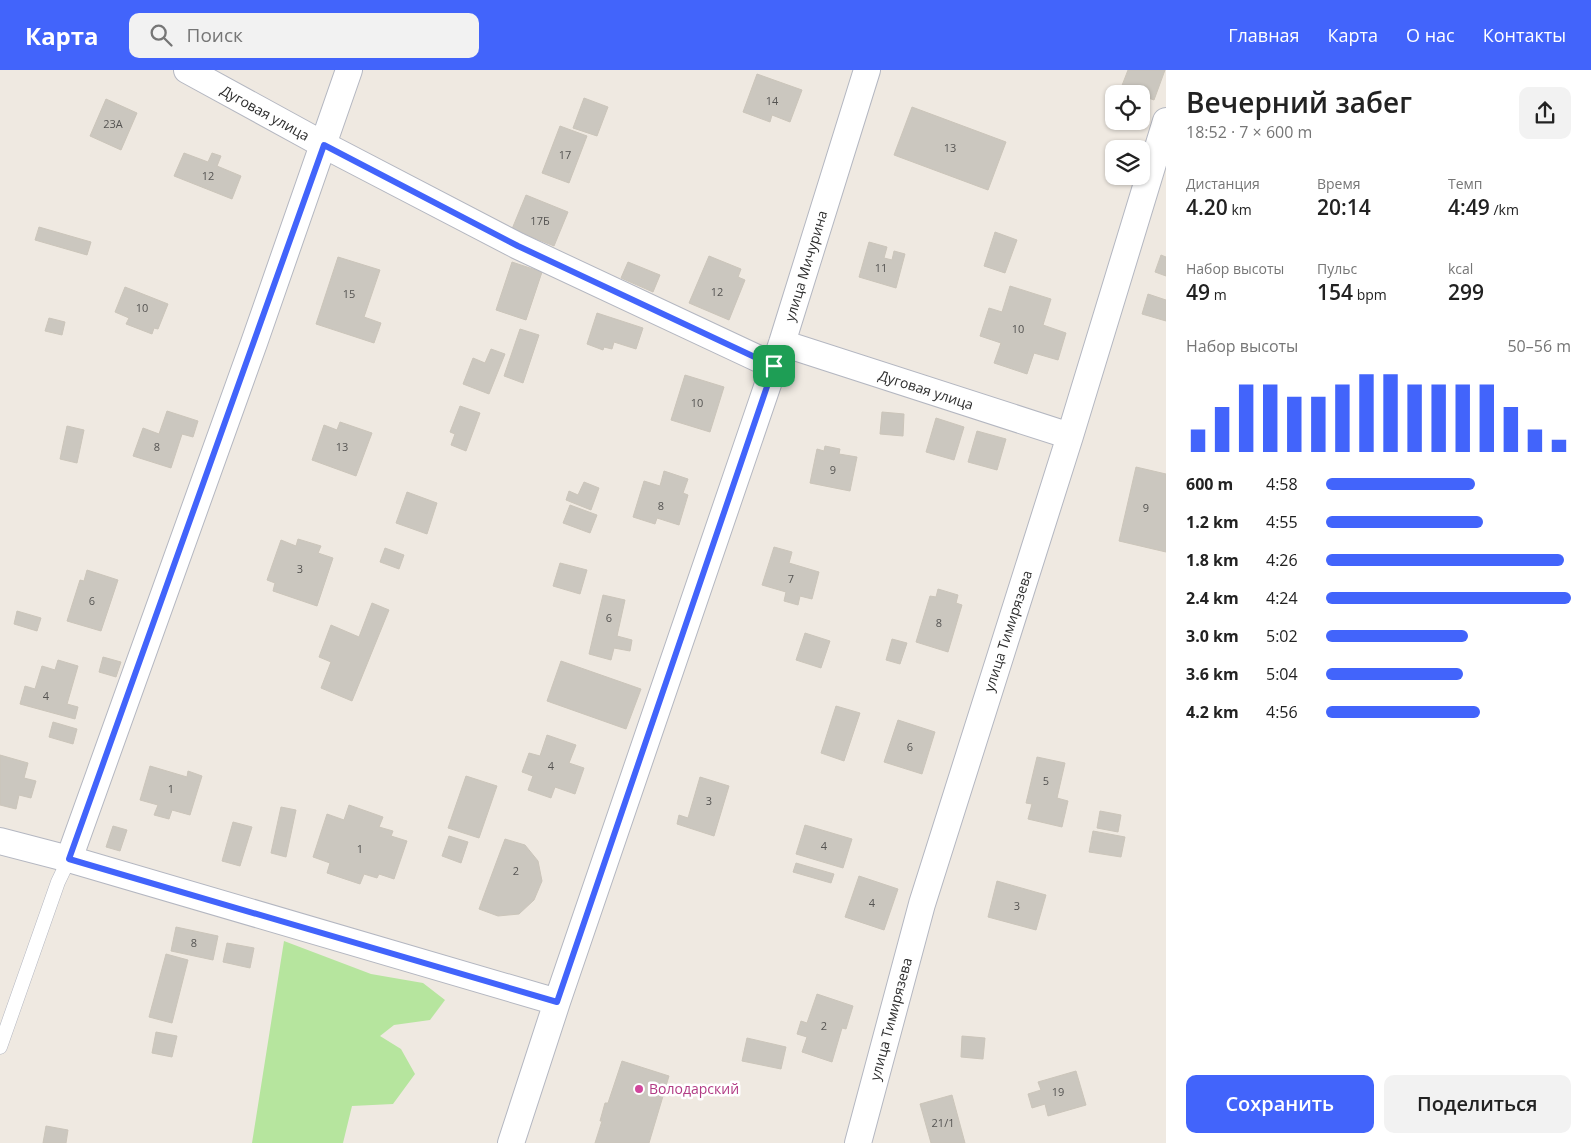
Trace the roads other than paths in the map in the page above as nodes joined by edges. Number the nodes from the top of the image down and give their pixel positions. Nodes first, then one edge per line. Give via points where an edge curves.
1 (187, 70) edge
2 (349, 70) edge
3 (867, 70) edge
4 (1166, 121) edge
5 (324, 145) junction
6 (778, 354) junction
7 (1070, 436) junction
8 (0, 841) edge
9 (69, 859) junction
10 (557, 1002) junction
11 (0, 1047) edge
12 (511, 1143) edge
13 (858, 1143) edge

1 - 5 street, Дуговая улица
2 - 5 street
3 - 6 street, улица Мичурина
4 - 7 street, улица Тимирязева
5 - 6 street, Дуговая улица via 518,246
5 - 9 street
6 - 7 street, Дуговая улица
6 - 10 street, улица Мичурина
7 - 13 street, улица Тимирязева via 922,904
8 - 9 street
9 - 10 street
9 - 11 lane
10 - 12 street, улица Мичурина

